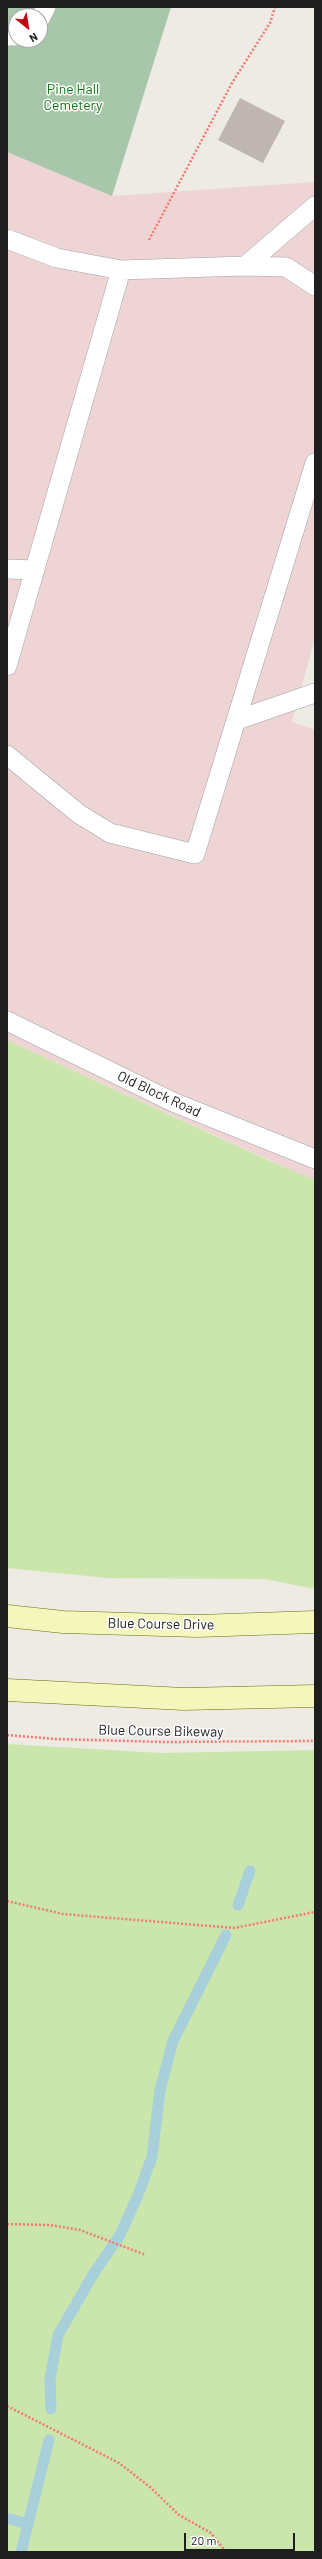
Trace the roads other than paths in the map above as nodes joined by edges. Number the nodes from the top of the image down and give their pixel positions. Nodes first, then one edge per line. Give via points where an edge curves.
1 (315, 206) edge
2 (7, 239) edge
3 (245, 266) junction
4 (121, 270) junction
5 (315, 286) edge
6 (315, 463) edge
7 (7, 569) edge
8 (35, 570) junction
9 (7, 666) edge
10 (315, 693) edge
11 (237, 720) junction
12 (7, 755) edge
13 (7, 1021) edge
14 (315, 1159) edge
15 (7, 1616) edge
16 (315, 1622) edge
17 (7, 1690) edge
18 (315, 1696) edge

1 - 3 lane
2 - 4 lane via 57,258
3 - 4 lane
3 - 5 lane via 286,267
4 - 8 lane
6 - 11 lane
7 - 8 lane
8 - 9 lane
10 - 11 lane
11 - 12 lane via 195,854 110,833 79,814
13 - 14 lane, Old Block Road via 173,1102
15 - 16 main road, Blue Course Drive via 63,1622 198,1626
17 - 18 main road via 184,1699

